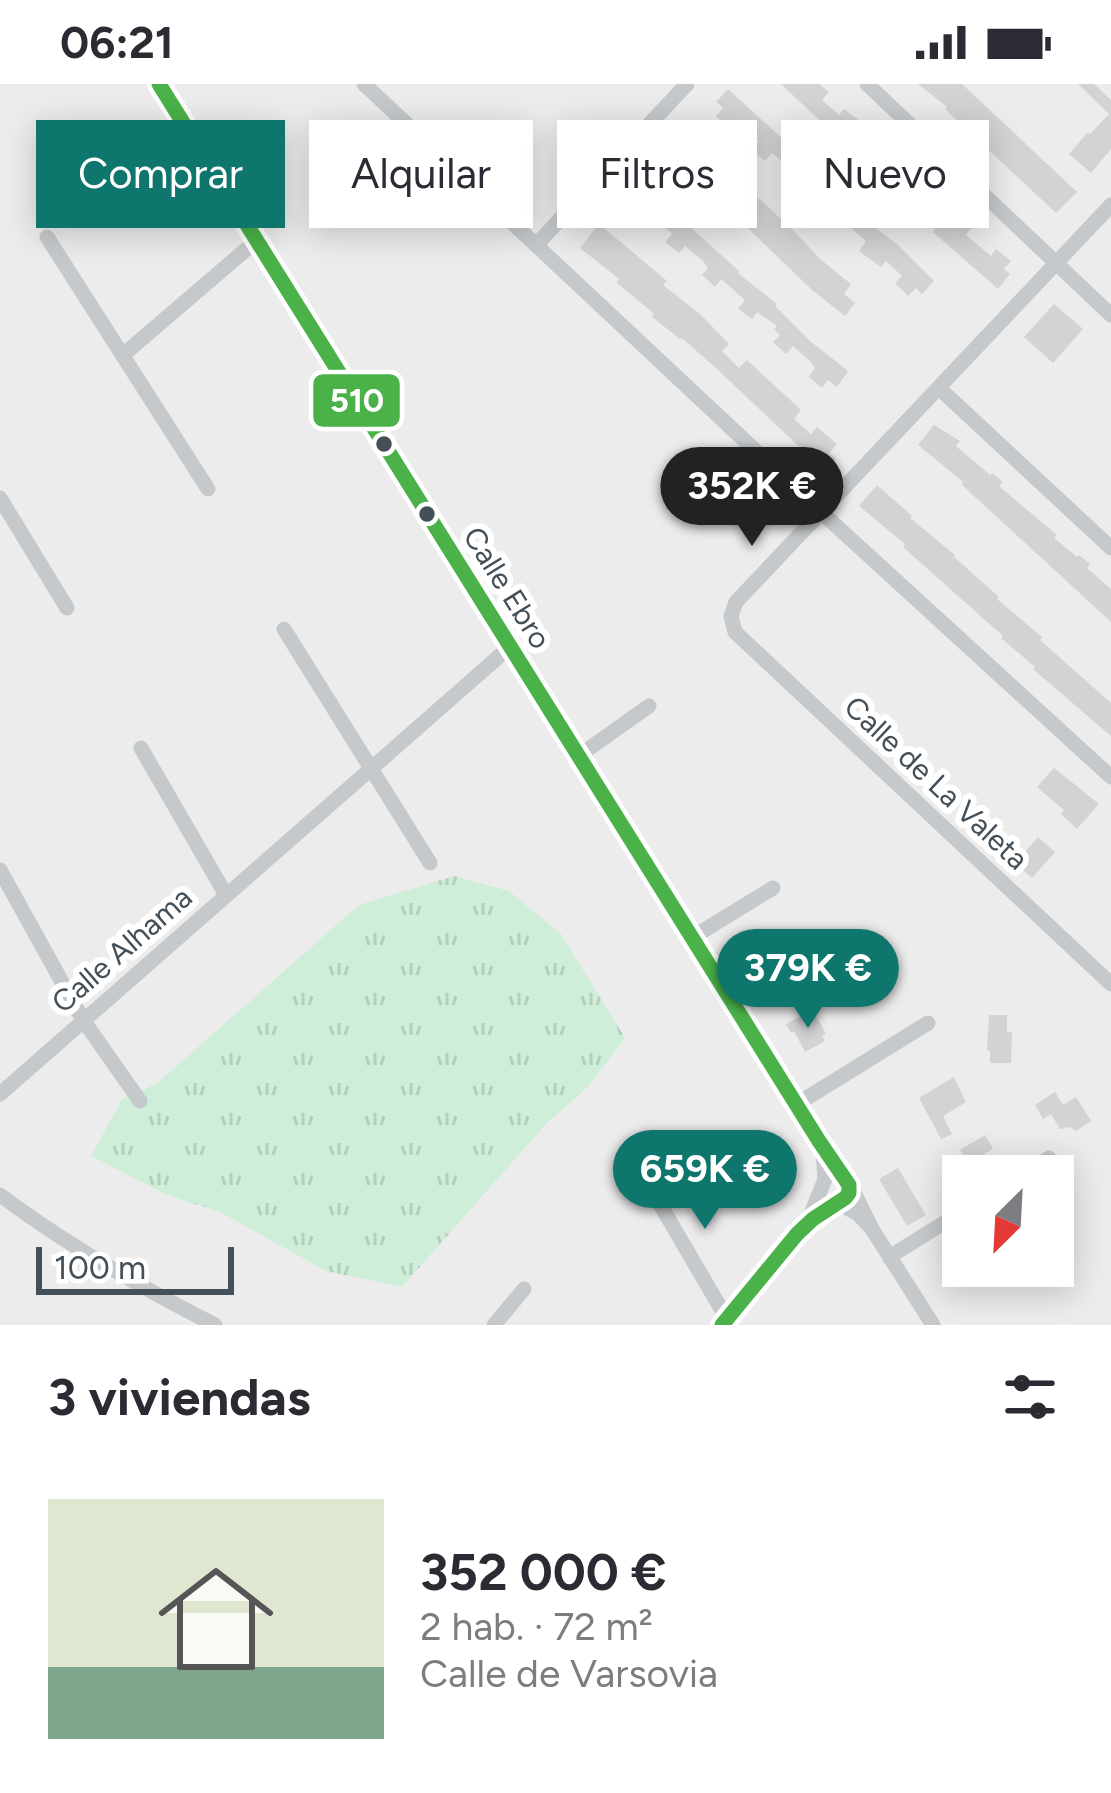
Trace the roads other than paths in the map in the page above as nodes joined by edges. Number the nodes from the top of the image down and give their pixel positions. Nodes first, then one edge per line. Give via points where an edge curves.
1 (160, 84) edge
2 (364, 84) edge
3 (687, 84) edge
4 (867, 84) edge
5 (1111, 206) edge
6 (47, 237) dead end
7 (256, 241) junction
8 (536, 244) junction
9 (1056, 263) junction
10 (1111, 314) edge
11 (123, 355) junction
12 (940, 389) junction
13 (208, 489) dead end
14 (0, 498) edge
15 (821, 512) junction
16 (1111, 548) edge
17 (67, 608) dead end
18 (284, 629) dead end
19 (511, 646) junction
20 (649, 706) dead end
21 (141, 748) dead end
22 (580, 755) junction
23 (369, 768) junction
24 (1111, 777) edge
25 (430, 863) dead end
26 (0, 870) edge
27 (773, 888) dead end
28 (226, 895) junction
29 (693, 937) junction
30 (1111, 984) edge
31 (83, 1020) junction
32 (928, 1023) dead end
33 (0, 1094) edge
34 (140, 1101) dead end
35 (797, 1104) junction
36 (640, 1170) dead end
37 (835, 1183) junction
38 (0, 1195) edge
39 (837, 1204) junction
40 (807, 1224) junction
41 (942, 1224) edge
42 (872, 1229) junction
43 (890, 1257) junction
44 (524, 1288) dead end
45 (724, 1322) edge
46 (215, 1325) edge
47 (494, 1325) edge
48 (934, 1325) edge

1 - 7 street, Calle Ebro
2 - 8 street
3 - 8 street
4 - 9 street
5 - 9 street
6 - 11 street
7 - 11 street
7 - 19 street, Calle Ebro
8 - 15 street
9 - 10 street
9 - 12 street
11 - 13 street
12 - 15 street
12 - 16 street
14 - 17 street
15 - 24 street
15 - 30 street, Calle de La Valeta via 736,602 735,632
18 - 23 street
19 - 22 street, Calle Ebro
19 - 23 street, Calle Alhama
20 - 22 street
21 - 28 street, Calle Alhama
22 - 29 street, Calle Ebro
23 - 25 street
23 - 28 street, Calle Alhama
26 - 31 street
27 - 29 street
28 - 31 street, Calle Alhama
29 - 35 street, Calle Ebro
31 - 33 street, Calle Alhama
31 - 34 street
32 - 35 street
35 - 37 street, Calle Ebro
36 - 45 street
37 - 39 street, Calle Ebro via 823,1197
37 - 40 street
37 - 42 street, Calle Ebro
38 - 46 street
39 - 40 street
39 - 42 street, Calle Ebro
40 - 45 street
41 - 43 street
42 - 43 street, Calle Ebro
43 - 48 street, Calle Ebro
44 - 47 street

